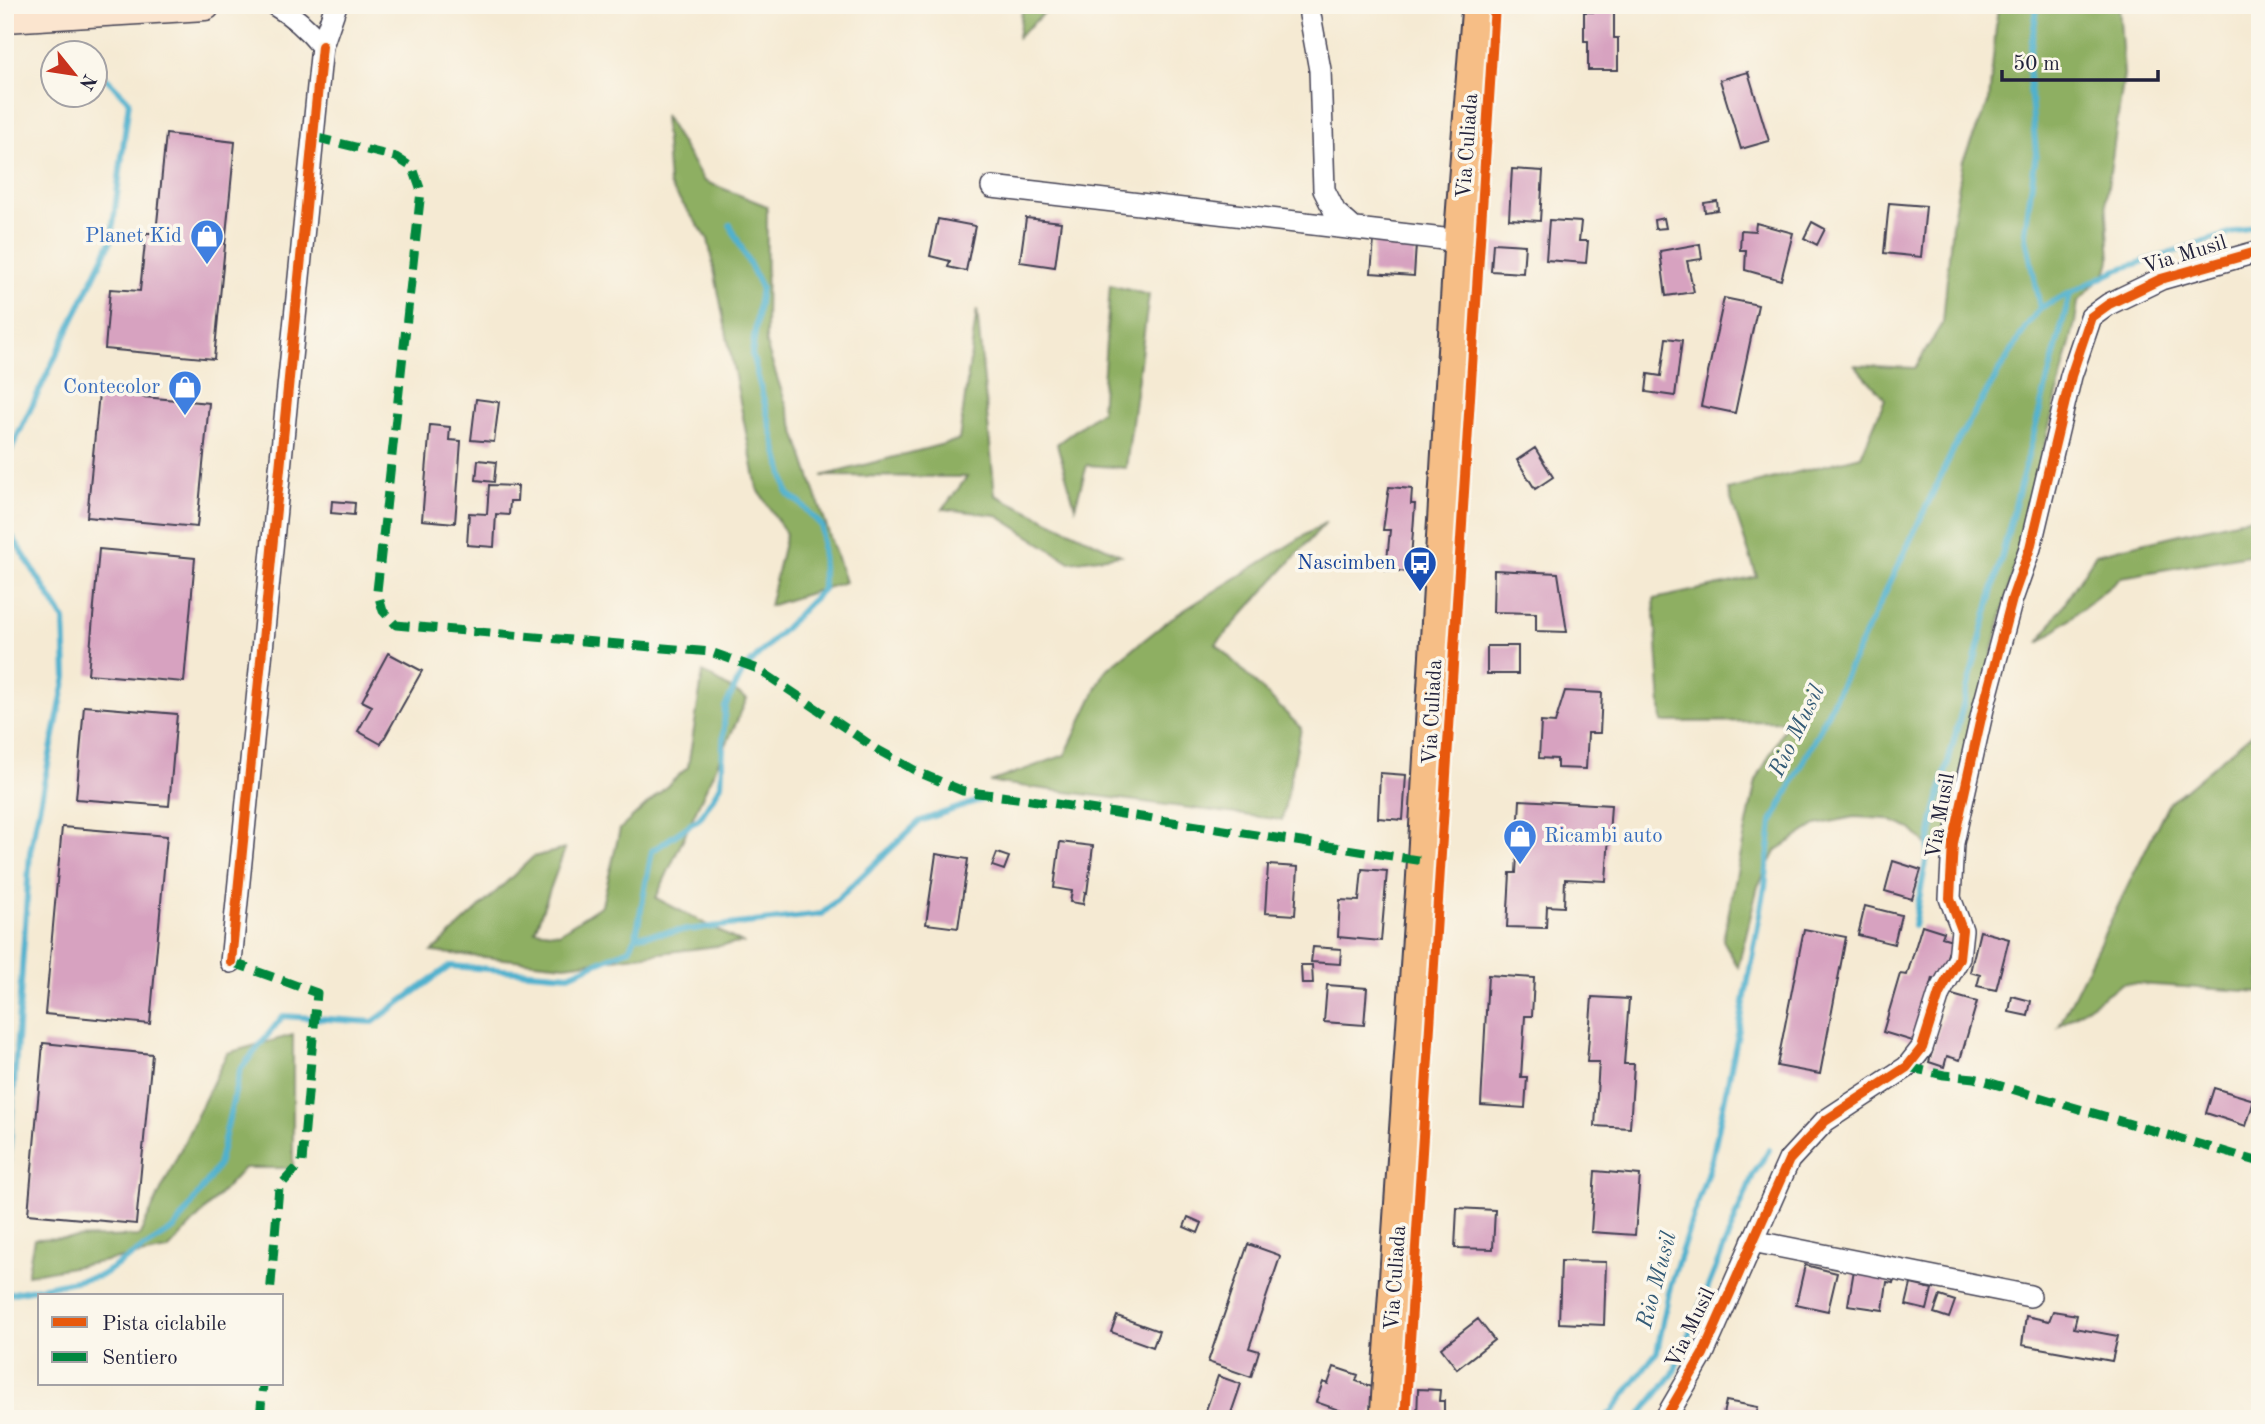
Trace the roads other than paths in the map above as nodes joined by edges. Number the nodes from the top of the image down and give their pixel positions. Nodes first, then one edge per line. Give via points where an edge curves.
1 (205, 5) edge
2 (275, 5) edge
3 (336, 5) edge
4 (1479, 5) edge
5 (1310, 15) dead end
6 (5, 17) edge
7 (322, 47) junction
8 (992, 187) dead end
9 (1354, 229) junction
10 (1461, 241) junction
11 (2260, 251) edge
12 (231, 962) dead end
13 (1752, 1241) junction
14 (2031, 1296) dead end
15 (1387, 1419) edge
16 (1665, 1419) edge

1 - 6 street
2 - 7 street via 310,31
3 - 7 street
4 - 10 main road, Via Culiada
5 - 9 street via 1320,70 1324,190 1335,212
7 - 12 street
8 - 9 street
9 - 10 street
10 - 15 main road, Via Culiada
11 - 13 street, Via Musil via 2161,279 2091,317 2071,376 1983,709 1953,842 1950,898 1962,930 1959,958 1939,994 1922,1048 1907,1067 1825,1121 1789,1160
13 - 14 street
13 - 16 street, Via Musil via 1703,1354

